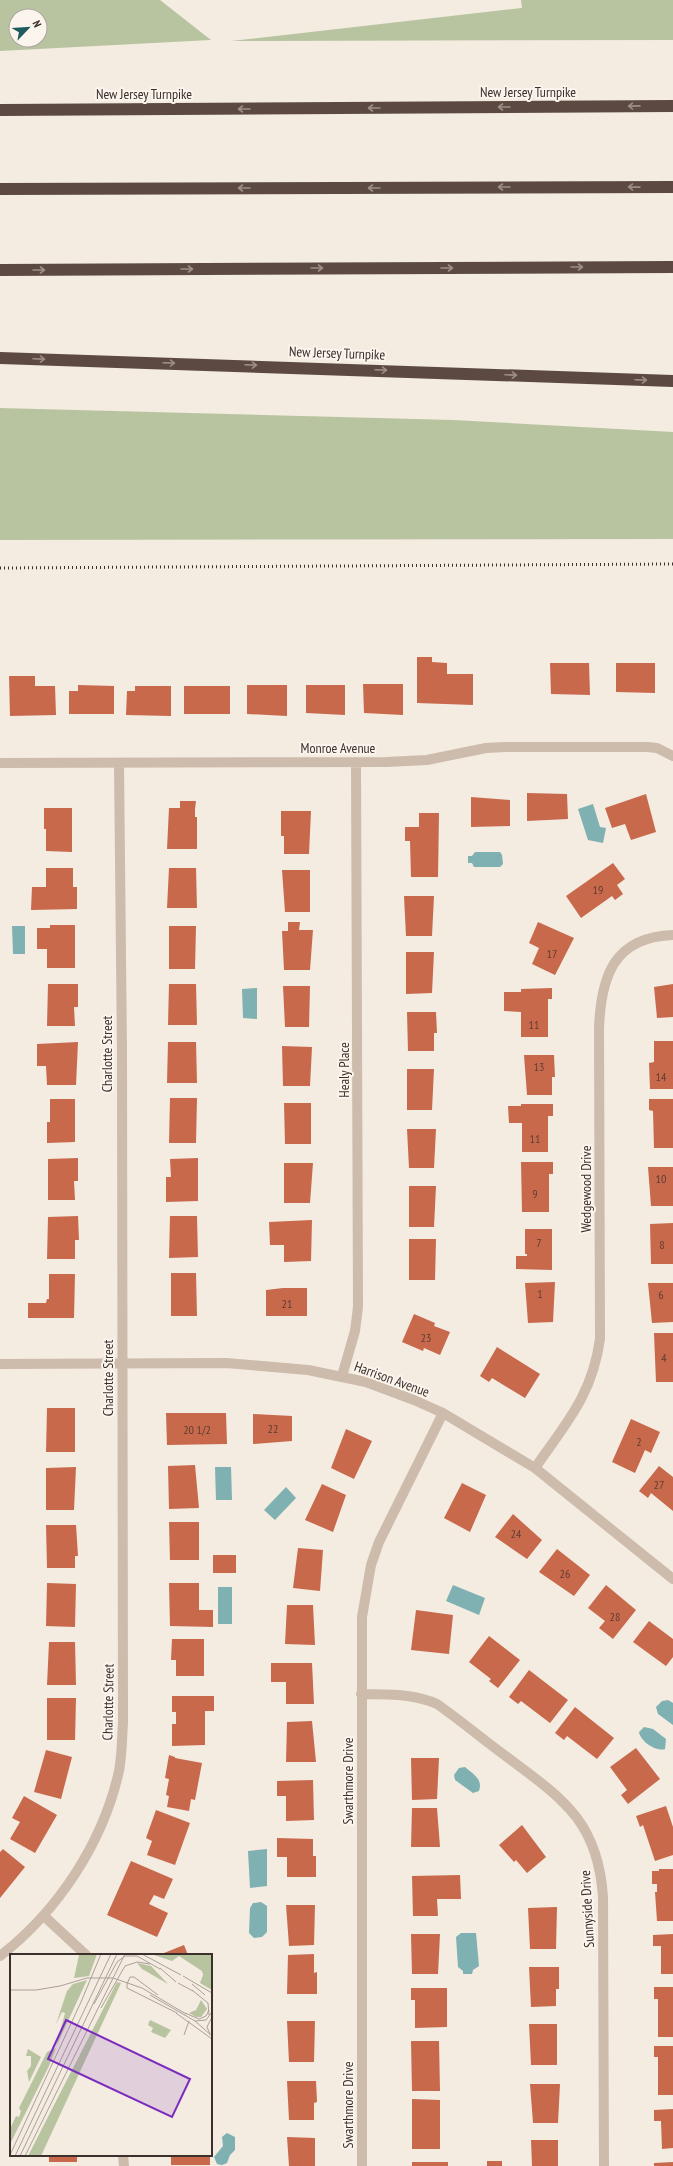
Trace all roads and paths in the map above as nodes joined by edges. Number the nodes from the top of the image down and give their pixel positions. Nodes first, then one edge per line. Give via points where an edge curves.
1 (673, 106) edge
2 (0, 110) edge
3 (673, 187) edge
4 (0, 190) edge
5 (673, 267) edge
6 (0, 270) edge
7 (0, 358) edge
8 (673, 381) edge
9 (673, 756) edge
10 (356, 762) junction
11 (0, 763) edge
12 (118, 763) junction
13 (673, 934) edge
14 (0, 1364) edge
15 (122, 1364) junction
16 (342, 1376) junction
17 (443, 1413) junction
18 (535, 1468) junction
19 (673, 1579) edge
20 (361, 1694) junction
21 (44, 1916) junction
22 (85, 1954) edge
23 (0, 1956) edge
24 (362, 2166) edge
25 (604, 2166) edge

1 -> 2 highway, New Jersey Turnpike
3 -> 4 highway
6 -> 5 highway
7 -> 8 highway, New Jersey Turnpike
9 - 10 street, Monroe Avenue via 657,748 647,747 505,747 486,748 427,760
10 - 12 street, Monroe Avenue
10 - 16 street, Healy Place via 358,1308 355,1331
11 - 12 street, Monroe Avenue
12 - 15 street, Charlotte Street via 122,1045
13 - 18 street, Wedgewood Drive via 648,938 627,950 612,965 603,987 599,1028 600,1339 593,1373 582,1400
14 - 15 street, Harrison Avenue
15 - 16 street, Harrison Avenue via 226,1363 274,1366
15 - 21 street, Charlotte Street via 123,1722 119,1769 108,1810 92,1845
16 - 17 street, Harrison Avenue via 389,1390
17 - 18 street, Harrison Avenue
17 - 20 street, Swarthmore Drive via 390,1518 371,1565 362,1617
18 - 19 street, Harrison Avenue
20 - 24 street, Swarthmore Drive
20 - 25 street, Sunnyside Drive via 401,1695 437,1704 558,1796 576,1816 591,1839 602,1875 603,1897
21 - 22 street
21 - 23 street, Charlotte Street

